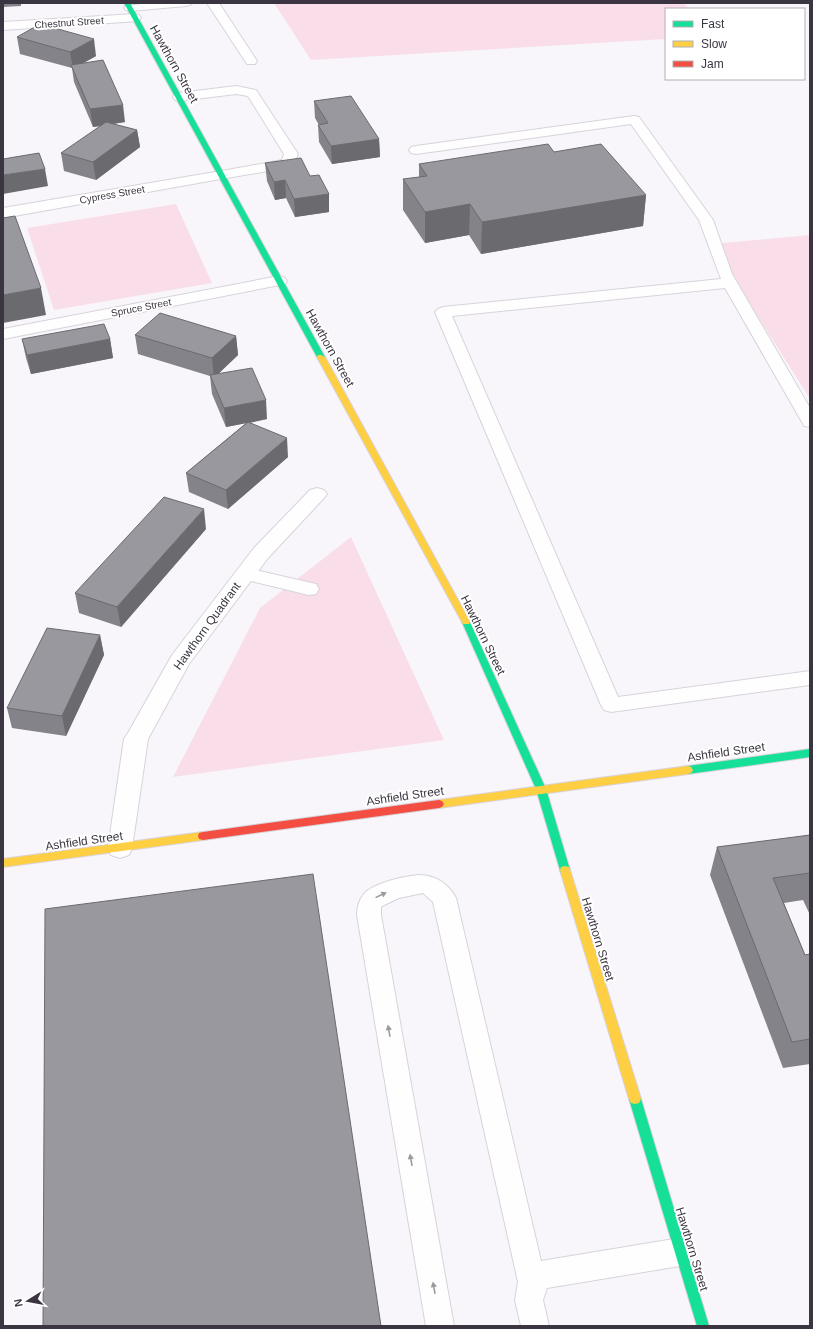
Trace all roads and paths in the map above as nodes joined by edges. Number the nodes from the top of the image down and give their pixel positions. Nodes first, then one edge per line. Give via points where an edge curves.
1 (186, 3) edge
2 (213, 3) edge
3 (130, 10) edge
4 (3, 26) edge
5 (251, 60) dead end
6 (179, 97) junction
7 (416, 150) dead end
8 (221, 176) junction
9 (3, 213) edge
10 (279, 281) junction
11 (730, 283) junction
12 (3, 334) edge
13 (810, 422) edge
14 (317, 494) dead end
15 (246, 574) junction
16 (309, 589) dead end
17 (810, 678) edge
18 (810, 753) edge
19 (541, 789) junction
20 (120, 848) junction
21 (3, 863) edge
22 (680, 1252) junction
23 (532, 1282) junction
24 (440, 1326) edge
25 (535, 1326) edge
26 (703, 1326) edge

1 - 3 lane
2 - 5 lane
3 - 4 street, Chestnut Street
3 - 6 main road, Hawthorn Street
6 - 8 main road, Hawthorn Street
6 - 8 lane via 236,90 252,93 291,154 288,162 280,165
7 - 11 lane via 634,120 706,220
8 - 9 street, Cypress Street
8 - 10 main road, Hawthorn Street
10 - 12 street, Spruce Street
10 - 19 main road, Hawthorn Street via 467,624
11 - 13 lane
11 - 17 lane via 443,312 611,705
14 - 15 street, Hawthorn Quadrant
15 - 16 lane
15 - 20 street, Hawthorn Quadrant via 180,660 136,739
18 - 19 main road, Ashfield Street
19 - 20 main road, Ashfield Street
19 - 22 main road, Hawthorn Street
20 - 21 main road, Ashfield Street
22 - 23 lane via 540,1275
22 - 26 main road, Hawthorn Street
24 -> 23 lane via 369,916 371,902 377,896 423,884 436,889 444,898
23 - 25 lane via 529,1300

